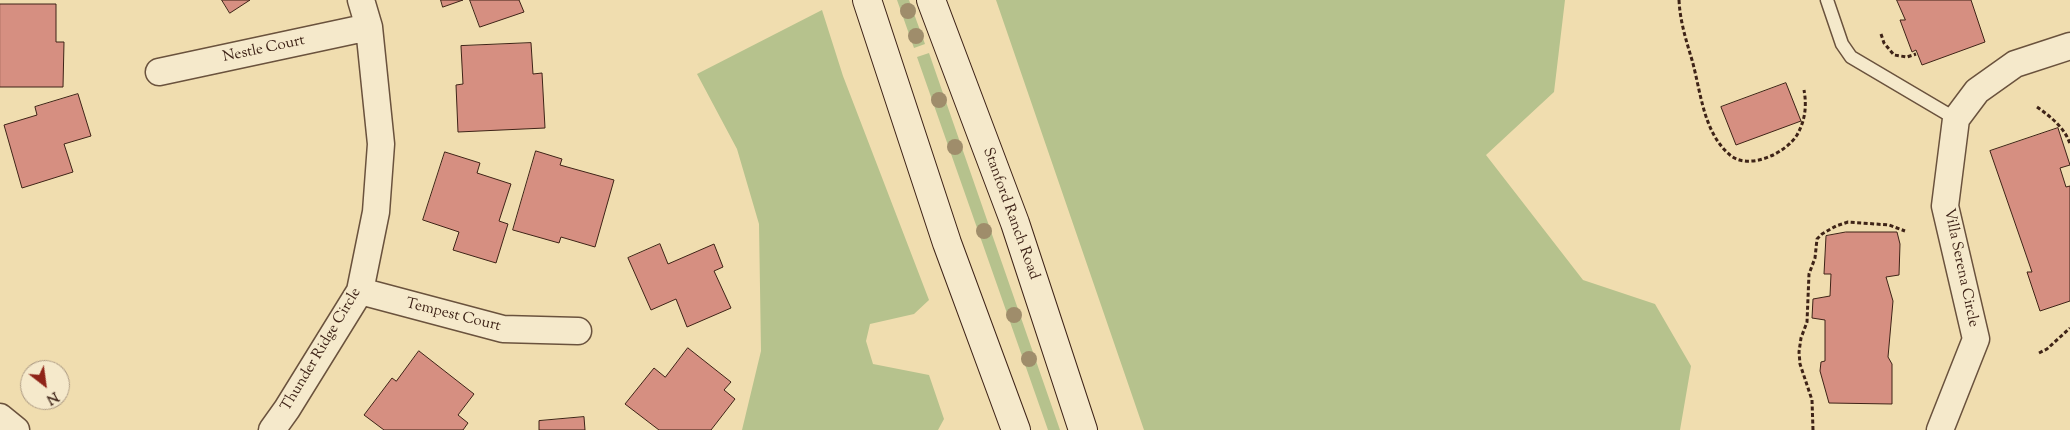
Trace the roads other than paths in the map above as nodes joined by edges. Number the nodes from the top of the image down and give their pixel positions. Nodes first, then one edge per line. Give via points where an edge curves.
1 (361, 0) edge
2 (867, 0) edge
3 (931, 0) edge
4 (1826, 0) edge
5 (368, 27) junction
6 (2070, 46) edge
7 (159, 72) dead end
8 (1956, 119) junction
9 (360, 292) junction
10 (578, 331) dead end
11 (0, 417) edge
12 (16, 430) edge
13 (272, 430) edge
14 (1016, 430) edge
15 (1083, 430) edge
16 (1940, 430) edge

1 - 5 street, Thunder Ridge Circle
2 - 14 main road via 947,243
3 - 15 main road, Stanford Ranch Road via 1015,223
4 - 8 lane via 1842,44 1852,57
5 - 7 street, Nestle Court
5 - 9 street, Thunder Ridge Circle via 381,144 376,212
6 - 8 street, Villa Serena Circle via 2015,64 1976,91
8 - 16 street, Villa Serena Circle via 1945,206 1976,340
9 - 10 street, Tempest Court via 503,330
9 - 13 street, Thunder Ridge Circle
11 - 12 street

